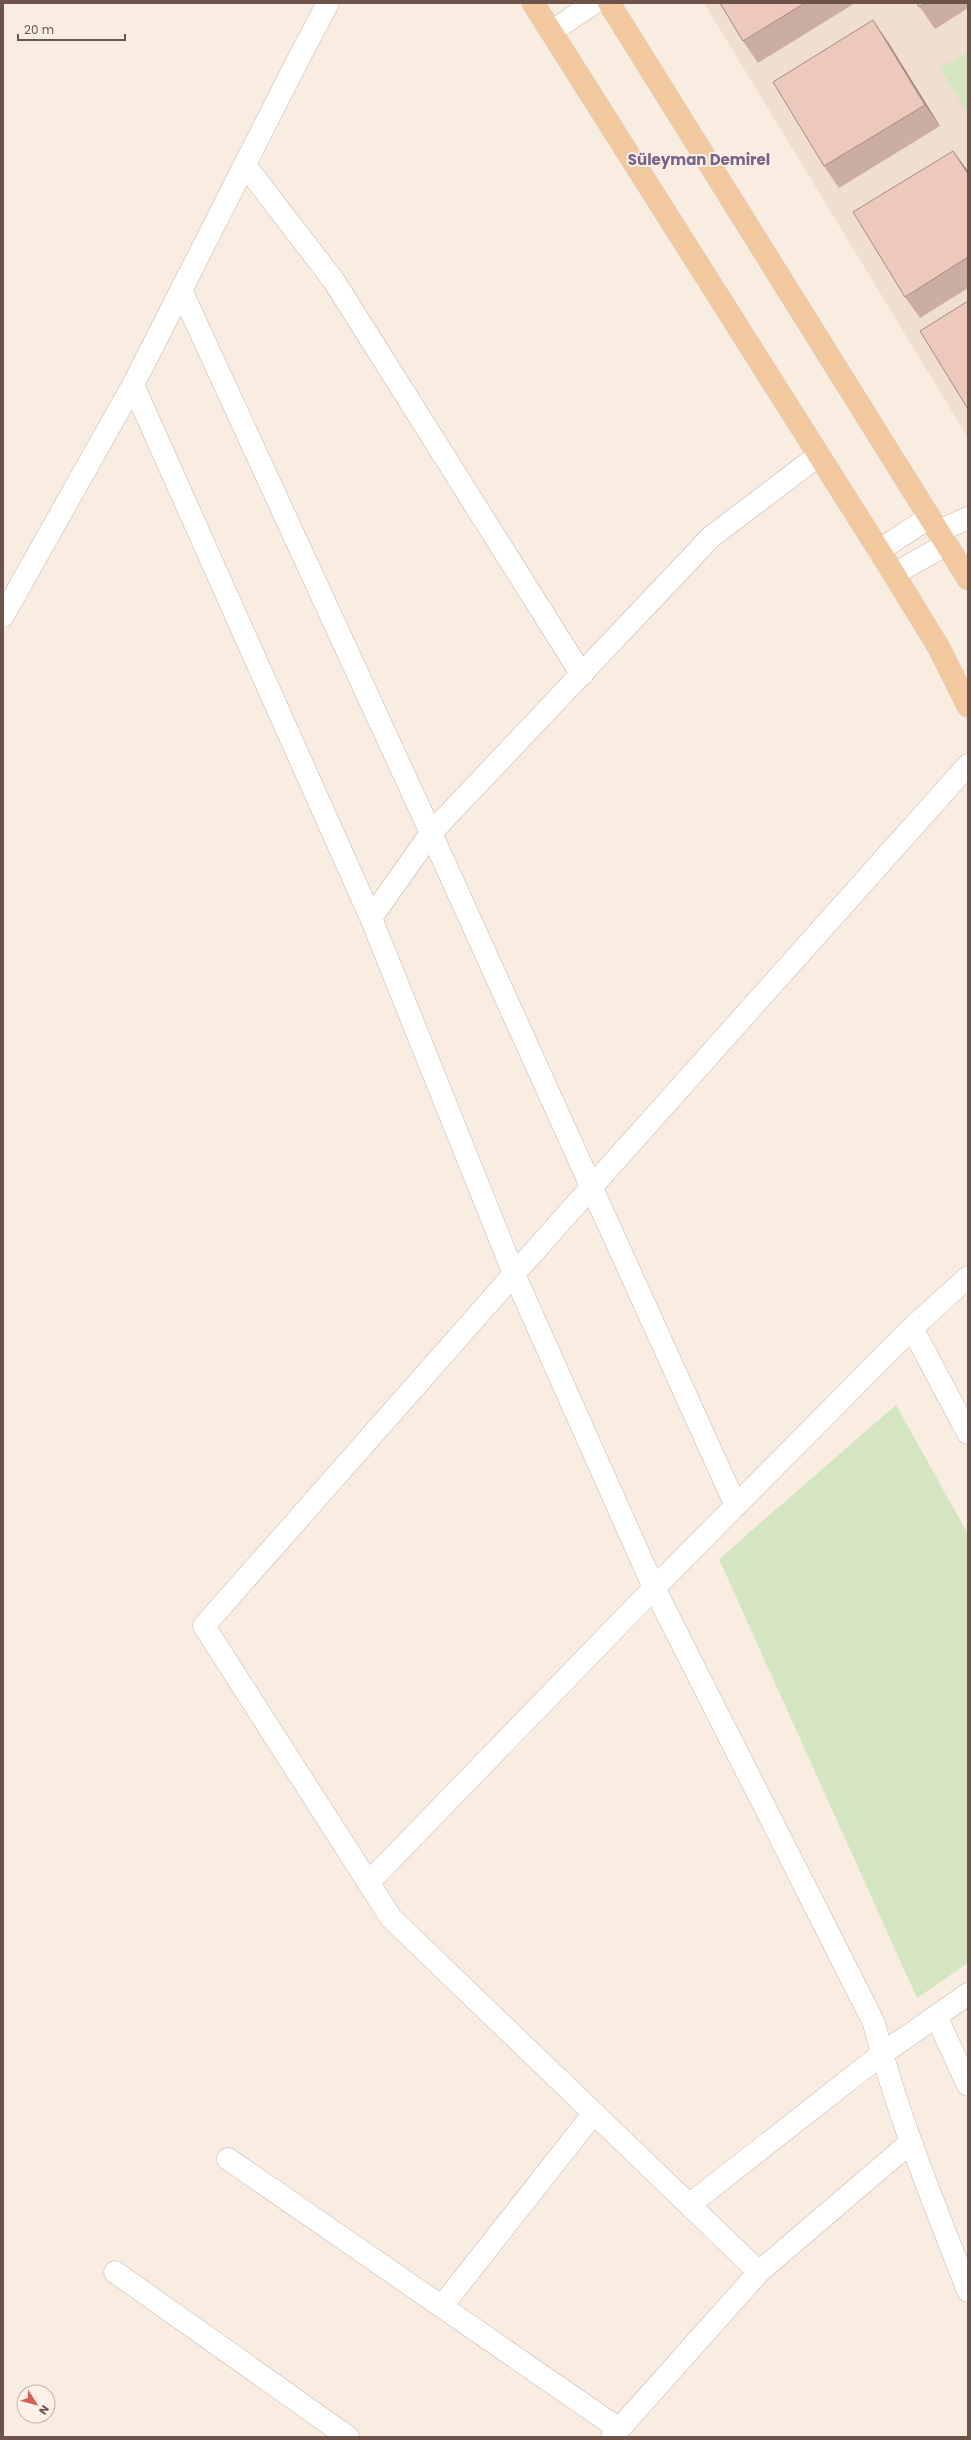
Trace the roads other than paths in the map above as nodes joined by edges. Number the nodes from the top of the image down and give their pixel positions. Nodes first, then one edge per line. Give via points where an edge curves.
1 (328, 3) edge
2 (533, 3) edge
3 (594, 3) edge
4 (609, 3) edge
5 (552, 32) junction
6 (245, 165) junction
7 (181, 290) junction
8 (133, 385) junction
9 (819, 455) junction
10 (968, 518) edge
11 (938, 531) junction
12 (878, 551) junction
13 (894, 574) junction
14 (968, 579) edge
15 (3, 616) edge
16 (582, 675) junction
17 (968, 706) edge
18 (968, 765) edge
19 (431, 833) junction
20 (371, 918) junction
21 (592, 1187) junction
22 (514, 1274) junction
23 (968, 1277) edge
24 (912, 1328) junction
25 (968, 1433) edge
26 (736, 1506) junction
27 (654, 1588) junction
28 (368, 1883) junction
29 (968, 1994) edge
30 (936, 2016) junction
31 (882, 2054) junction
32 (968, 2084) edge
33 (594, 2113) junction
34 (911, 2142) junction
35 (228, 2159) dead end
36 (689, 2205) junction
37 (116, 2272) dead end
38 (759, 2272) junction
39 (968, 2291) edge
40 (442, 2306) junction
41 (616, 2433) edge
42 (348, 2437) edge

1 - 6 street
2 - 5 main road
3 - 5 street
4 - 11 main road
5 - 9 main road
6 - 7 street
6 - 16 street via 334,281
7 - 8 street
7 - 19 street
8 - 15 street
8 - 20 street
9 - 12 main road
9 - 16 street via 711,537
10 - 11 street
11 - 12 street
11 - 13 street
11 - 14 main road
12 - 13 main road
13 - 17 main road via 939,648
16 - 19 street
18 - 21 street
19 - 20 street
19 - 21 street
20 - 22 street
21 - 22 street
21 - 26 street
22 - 27 street
22 - 28 street via 204,1626
23 - 24 street
24 - 25 street
24 - 26 street
26 - 27 street
27 - 28 street
27 - 31 street via 874,2023
28 - 33 street via 391,1918
29 - 30 street
30 - 31 street
30 - 32 street
31 - 34 street
31 - 36 street
33 - 36 street
33 - 40 street
34 - 38 street
34 - 39 street
35 - 40 street
36 - 38 street
37 - 42 street
38 - 41 street
40 - 41 street

